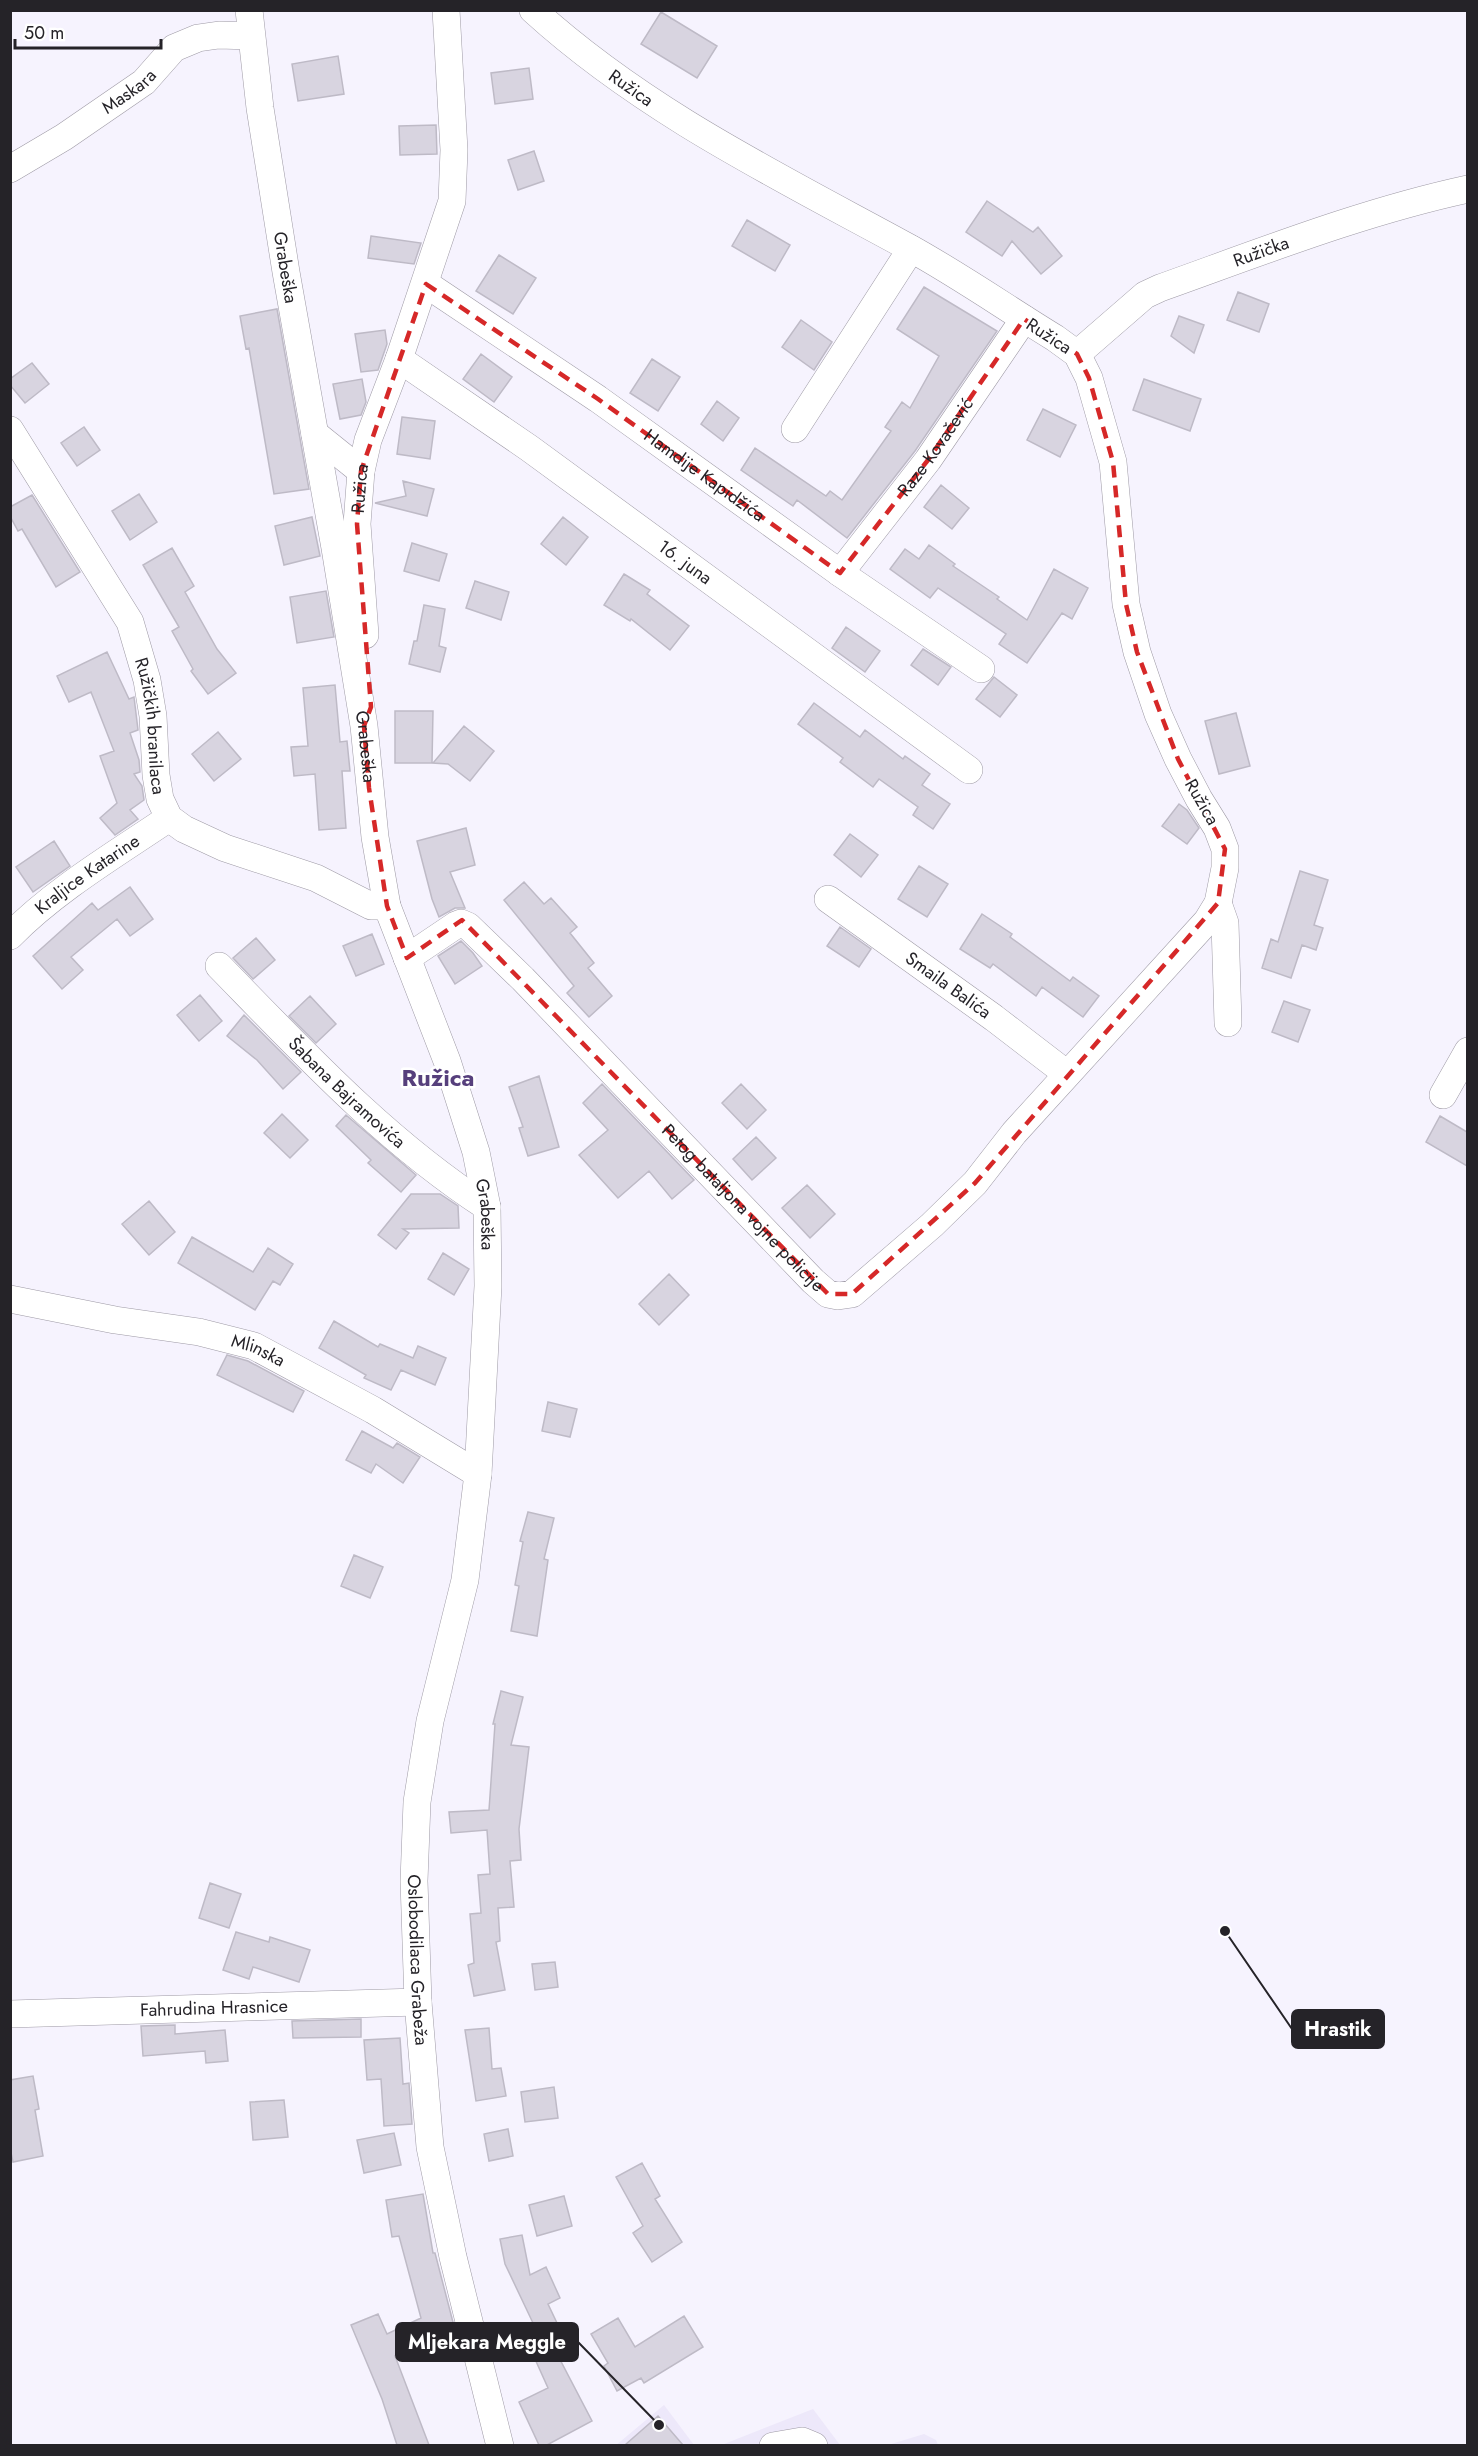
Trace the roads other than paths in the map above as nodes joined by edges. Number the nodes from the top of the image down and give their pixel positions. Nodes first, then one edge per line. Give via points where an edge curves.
1 (446, 10) edge
2 (533, 10) edge
3 (250, 23) edge
4 (10, 169) edge
5 (1467, 189) edge
6 (911, 249) junction
7 (426, 284) junction
8 (1023, 319) junction
9 (1077, 354) junction
10 (399, 359) junction
11 (795, 429) dead end
12 (10, 430) edge
13 (315, 434) junction
14 (361, 471) junction
15 (840, 573) junction
16 (981, 669) dead end
17 (364, 726) junction
18 (969, 770) dead end
19 (169, 818) junction
20 (828, 899) dead end
21 (1218, 903) junction
22 (387, 906) junction
23 (10, 936) edge
24 (407, 958) junction
25 (219, 966) dead end
26 (1228, 1023) dead end
27 (1467, 1051) edge
28 (1067, 1074) junction
29 (1443, 1095) dead end
30 (487, 1207) junction
31 (10, 1299) edge
32 (478, 1474) junction
33 (418, 2002) junction
34 (10, 2014) edge
35 (500, 2445) edge
36 (773, 2445) edge
37 (814, 2445) edge

1 - 7 street, Ružica via 454,150 452,201
2 - 6 street, Ružica via 572,45 676,119
3 - 4 street, Maskara via 174,48 144,82
3 - 13 street, Grabeška via 286,272
5 - 9 street, Ružička via 1330,228 1160,288 1145,295
6 - 8 street, Ružica
6 - 11 street
7 - 10 street, Ružica
7 - 15 street, Hamdije Kapidžića via 598,399
8 - 9 street, Ružica
8 - 15 street, Raze Kovačević via 928,460
9 - 21 street, Ružica via 1089,378 1113,462 1125,594 1137,652 1178,759 1225,849
10 - 14 street, Ružica via 368,440
10 - 18 street, 16. juna via 529,448
12 - 19 street, Ružičkih branilaca via 129,622 147,680 157,783
13 - 14 street
13 - 17 street, Grabeška
14 - 17 street, Ružica via 357,524 371,707 370,719
15 - 16 street, Hamdije Kapidžića
17 - 22 street, Grabeška via 375,837
19 - 22 street, Ružičkih branilaca via 225,848 316,878 371,906
19 - 23 street, Kraljice Katarine via 99,865
20 - 28 street, Smaila Balića
21 - 26 street via 1225,923
21 - 28 street, Petog bataljona vojne policije via 1207,921
22 - 24 street, Grabeška
24 - 28 street, Petog bataljona vojne policije via 456,925 468,926 813,1281 828,1294 838,1296 852,1294 932,1225 975,1183
24 - 30 street, Grabeška via 447,1061 476,1152
25 - 30 street, Šabana Bajramovića via 366,1114 435,1173
27 - 29 street
30 - 32 street, Grabeška via 488,1286
31 - 32 street, Mlinska via 199,1332 254,1346 373,1410
32 - 33 street, Oslobodilaca Grabeža via 465,1580 429,1721 417,1802 414,1881
33 - 34 street, Fahrudina Hrasnice
33 - 35 street, Oslobodilaca Grabeža via 430,2147
36 - 37 street via 802,2441

